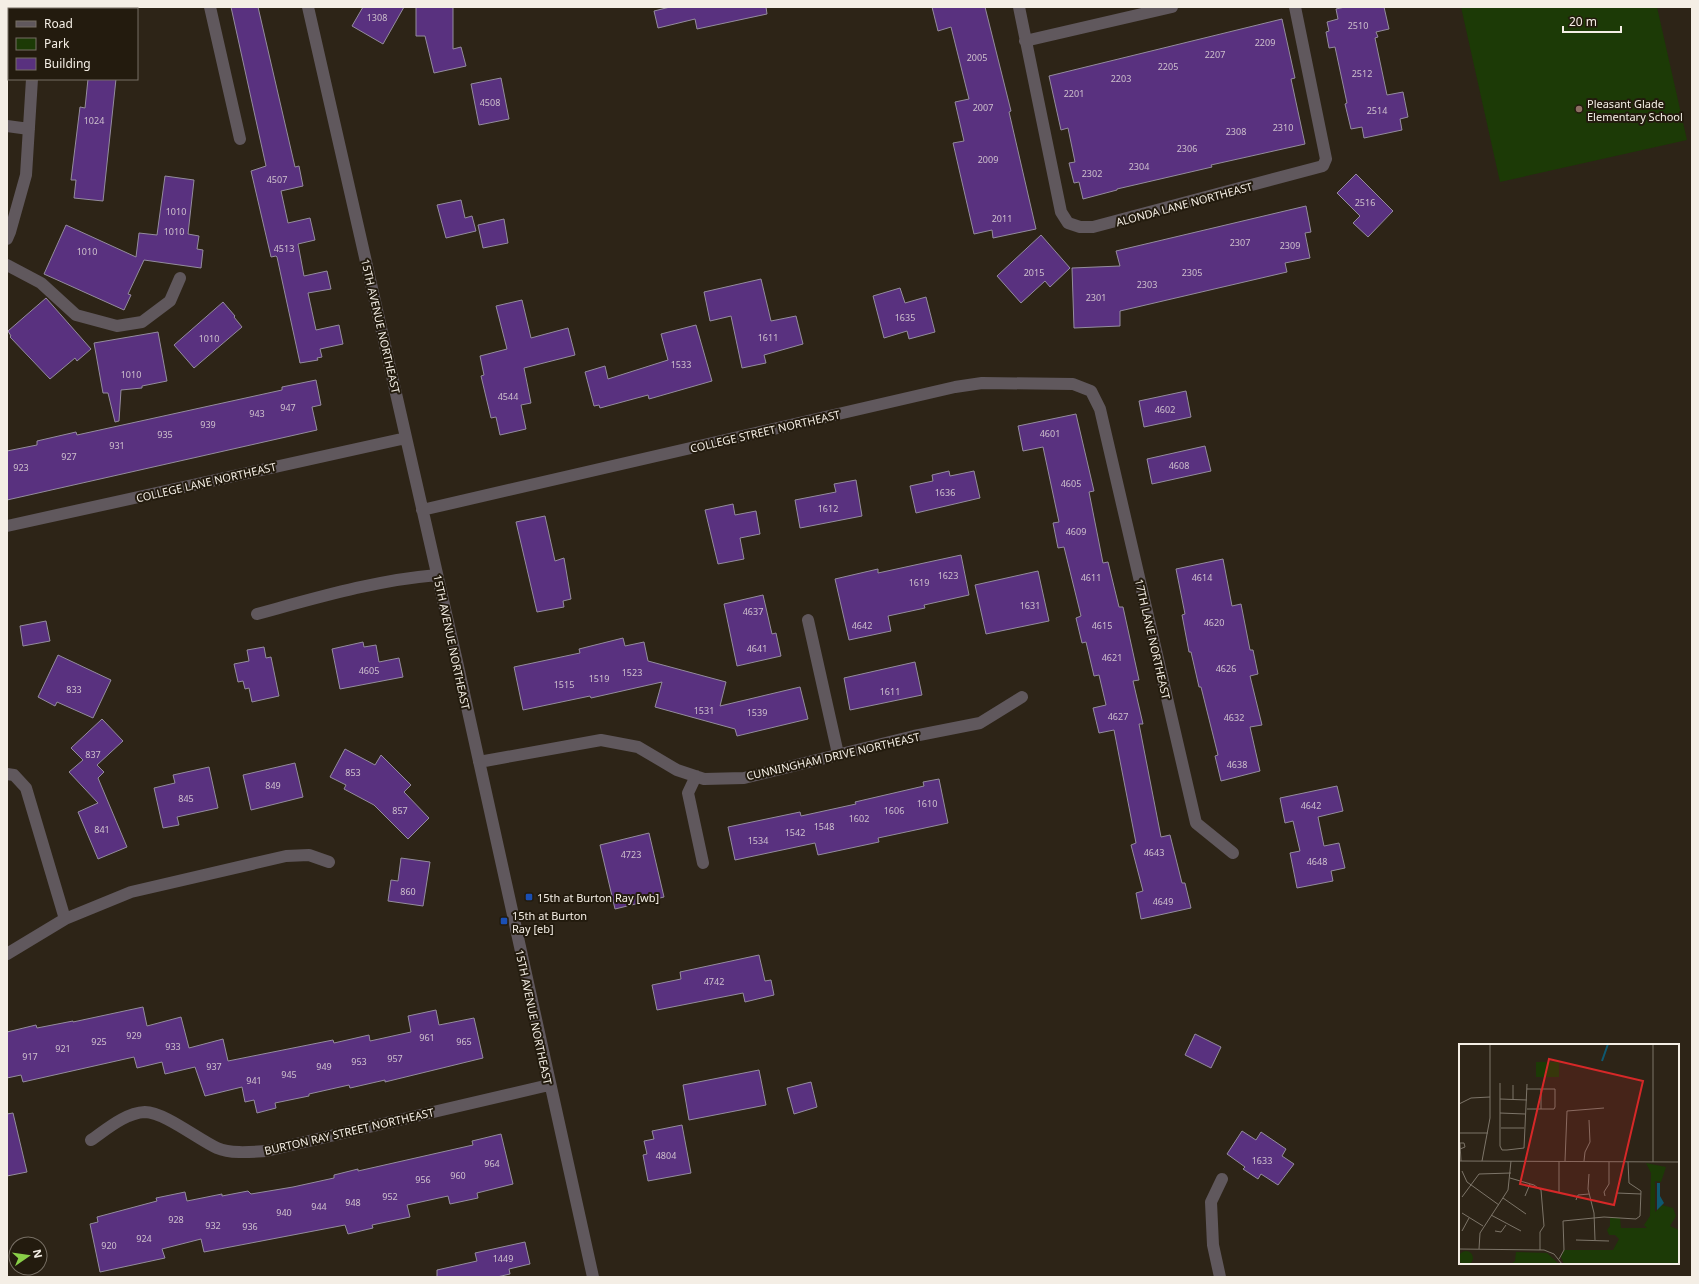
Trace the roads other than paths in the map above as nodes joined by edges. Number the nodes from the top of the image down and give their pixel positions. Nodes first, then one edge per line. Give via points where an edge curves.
1 (210, 7) edge
2 (308, 7) edge
3 (1019, 7) edge
4 (1172, 7) edge
5 (1295, 7) edge
6 (1025, 42) junction
7 (32, 80) edge
8 (7, 126) edge
9 (29, 129) junction
10 (240, 139) dead end
11 (7, 239) edge
12 (7, 265) edge
13 (180, 278) dead end
14 (1100, 409) joint
15 (406, 438) junction
16 (422, 510) junction
17 (7, 526) edge
18 (437, 575) junction
19 (257, 614) dead end
20 (808, 620) dead end
21 (1022, 697) dead end
22 (838, 754) junction
23 (479, 762) junction
24 (7, 774) edge
25 (696, 776) junction
26 (1232, 853) dead end
27 (329, 862) dead end
28 (703, 863) dead end
29 (65, 919) junction
30 (7, 954) edge
31 (549, 1085) junction
32 (91, 1140) dead end
33 (1222, 1179) dead end
34 (593, 1277) edge
35 (1220, 1277) edge

1 - 10 street
2 - 15 street, 15TH AVENUE NORTHEAST
3 - 6 street, ALONDA LANE NORTHEAST
4 - 6 street
5 - 6 street, ALONDA LANE NORTHEAST via 1326,160 1323,166 1093,227 1080,227 1068,223 1061,212
7 - 9 street
8 - 9 street
9 - 11 street via 26,175
12 - 13 street via 41,283 76,314 116,326 142,322 170,301
14 - 16 street, COLLEGE STREET NORTHEAST via 1091,391 1073,384 982,383 955,387
14 - 26 street, 17TH LANE NORTHEAST via 1196,822
15 - 16 street, 15TH AVENUE NORTHEAST
15 - 17 street, COLLEGE LANE NORTHEAST
16 - 18 street, 15TH AVENUE NORTHEAST
18 - 19 street via 413,577 337,593
18 - 23 street, 15TH AVENUE NORTHEAST
20 - 22 street
21 - 22 street, CUNNINGHAM DRIVE NORTHEAST via 980,723
22 - 25 street, CUNNINGHAM DRIVE NORTHEAST via 744,778 704,779
23 - 25 street, CUNNINGHAM DRIVE NORTHEAST via 601,740 638,747 677,770
23 - 31 street, 15TH AVENUE NORTHEAST
24 - 29 street via 14,775 26,788
25 - 28 street via 688,793
27 - 29 street via 309,856 286,856 131,892
29 - 30 street
31 - 32 street, BURTON RAY STREET NORTHEAST via 266,1151 242,1152 218,1148 168,1119 146,1112 126,1116
31 - 34 street, 15TH AVENUE NORTHEAST
33 - 35 street via 1211,1202 1213,1245

